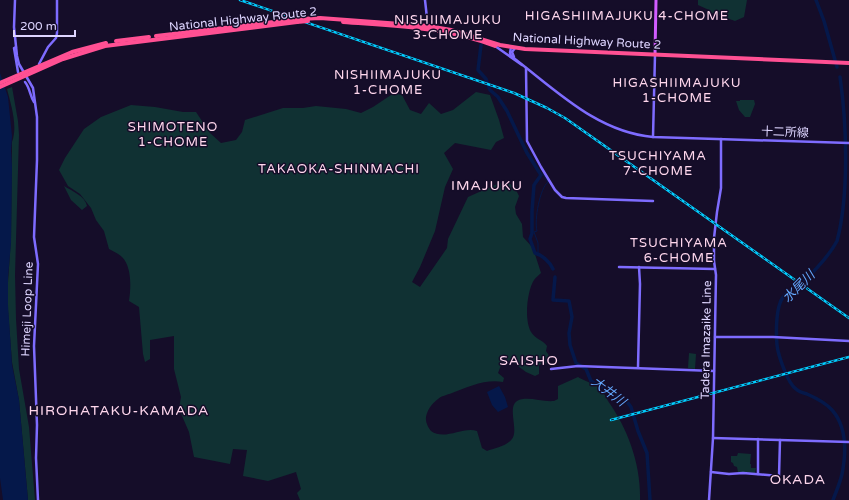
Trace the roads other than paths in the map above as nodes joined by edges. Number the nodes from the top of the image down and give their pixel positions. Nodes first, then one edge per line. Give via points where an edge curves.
1 (15, 0) edge
2 (57, 0) edge
3 (425, 0) edge
4 (656, 0) edge
5 (298, 21) junction
6 (429, 27) junction
7 (495, 46) joint
8 (16, 47) junction
9 (513, 48) junction
10 (655, 55) junction
11 (849, 63) edge
12 (40, 66) junction
13 (526, 68) junction
14 (18, 72) dead end
15 (25, 74) junction
16 (10, 81) junction
17 (25, 82) dead end
18 (0, 83) edge
19 (0, 87) edge
20 (34, 102) junction
21 (653, 137) junction
22 (721, 139) junction
23 (849, 143) edge
24 (653, 201) dead end
25 (619, 267) dead end
26 (639, 268) junction
27 (715, 269) junction
28 (715, 337) junction
29 (849, 341) edge
30 (638, 367) junction
31 (551, 369) dead end
32 (714, 371) junction
33 (713, 438) junction
34 (758, 439) junction
35 (780, 440) junction
36 (849, 442) edge
37 (711, 472) junction
38 (758, 474) junction
39 (38, 500) edge
40 (709, 500) edge

1 - 8 street via 13,23
2 - 12 street via 56,38 48,47
3 - 6 street
4 - 10 main road
5 - 6 highway, National Highway Route 2, bridge
5 - 6 highway, National Highway Route 2 via 320,18
5 - 12 highway, National Highway Route 2, bridge via 111,42 72,52
5 - 15 highway, National Highway Route 2 via 112,44 73,55
6 - 7 highway, National Highway Route 2
6 - 9 highway, National Highway Route 2 via 457,31
7 - 13 street
8 - 14 street via 14,48
8 - 15 street, Himeji Loop Line via 19,64
9 - 10 highway, National Highway Route 2
9 - 13 street via 510,54
10 - 11 highway, National Highway Route 2
10 - 21 street
12 - 15 highway, National Highway Route 2
13 - 21 street via 578,108 601,122 628,132
13 - 24 street via 527,142 559,194 566,198
15 - 16 highway, National Highway Route 2
15 - 20 street, Himeji Loop Line via 33,88
16 - 18 highway, National Highway Route 2
16 - 19 highway, National Highway Route 2
17 - 20 street
20 - 39 street, Himeji Loop Line via 37,118 34,237 38,264 34,346
21 - 22 street
22 - 23 street, 十二所線
22 - 27 street, Tadera Imazaike Line via 721,188 714,238
25 - 26 street
26 - 27 street
26 - 30 street
27 - 28 street, Tadera Imazaike Line
28 - 29 street
28 - 32 street, Tadera Imazaike Line
30 - 31 street via 578,366
30 - 32 street
32 - 33 street, Tadera Imazaike Line
33 - 34 street
33 - 37 street, Tadera Imazaike Line
34 - 35 street
34 - 38 street
35 - 36 street
35 - 38 street via 779,476
37 - 38 street
37 - 40 street, Tadera Imazaike Line

